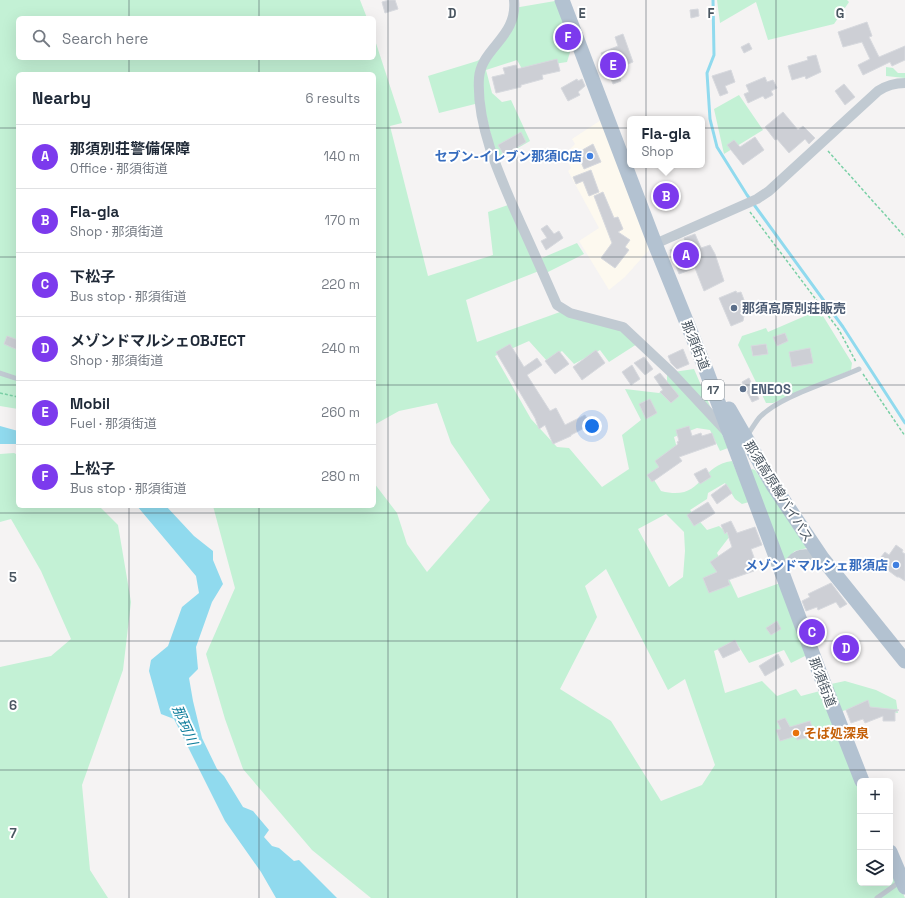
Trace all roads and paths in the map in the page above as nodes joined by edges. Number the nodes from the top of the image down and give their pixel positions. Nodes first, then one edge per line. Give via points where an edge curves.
1 (514, 0) edge
2 (562, 0) edge
3 (905, 83) edge
4 (821, 144) junction
5 (746, 205) junction
6 (905, 237) edge
7 (655, 244) junction
8 (859, 369) junction
9 (706, 370) junction
10 (0, 373) edge
11 (16, 379) edge
12 (0, 393) edge
13 (16, 397) edge
14 (730, 435) junction
15 (905, 436) edge
16 (745, 439) junction
17 (822, 558) junction
18 (783, 574) junction
19 (905, 661) edge
20 (861, 778) edge
21 (893, 859) edge
22 (903, 884) edge
23 (877, 898) edge

1 - 14 street via 509,29 483,64 479,77 481,104 486,134 500,177 557,305 570,313 623,326 672,373
2 - 7 main road, 那須街道 / 17
3 - 4 street via 896,83 878,91
4 - 5 street via 757,199
4 - 6 path
5 - 7 street
5 - 8 path via 838,330
7 - 9 main road, 那須街道 / 17
8 - 15 path
8 - 16 lane via 769,410 759,418
9 - 14 main road, 那須街道 / 17
9 - 16 main road, 那須高原線バイパス / 17
10 - 11 lane
12 - 13 path
14 - 18 main road, 那須街道 / 17
16 - 17 main road, 那須高原線バイパス / 17
17 - 18 street via 802,554 787,564
17 - 19 main road, 那須高原線バイパス / 17
18 - 20 main road, 那須街道 / 17
21 - 22 main road
22 - 23 lane

